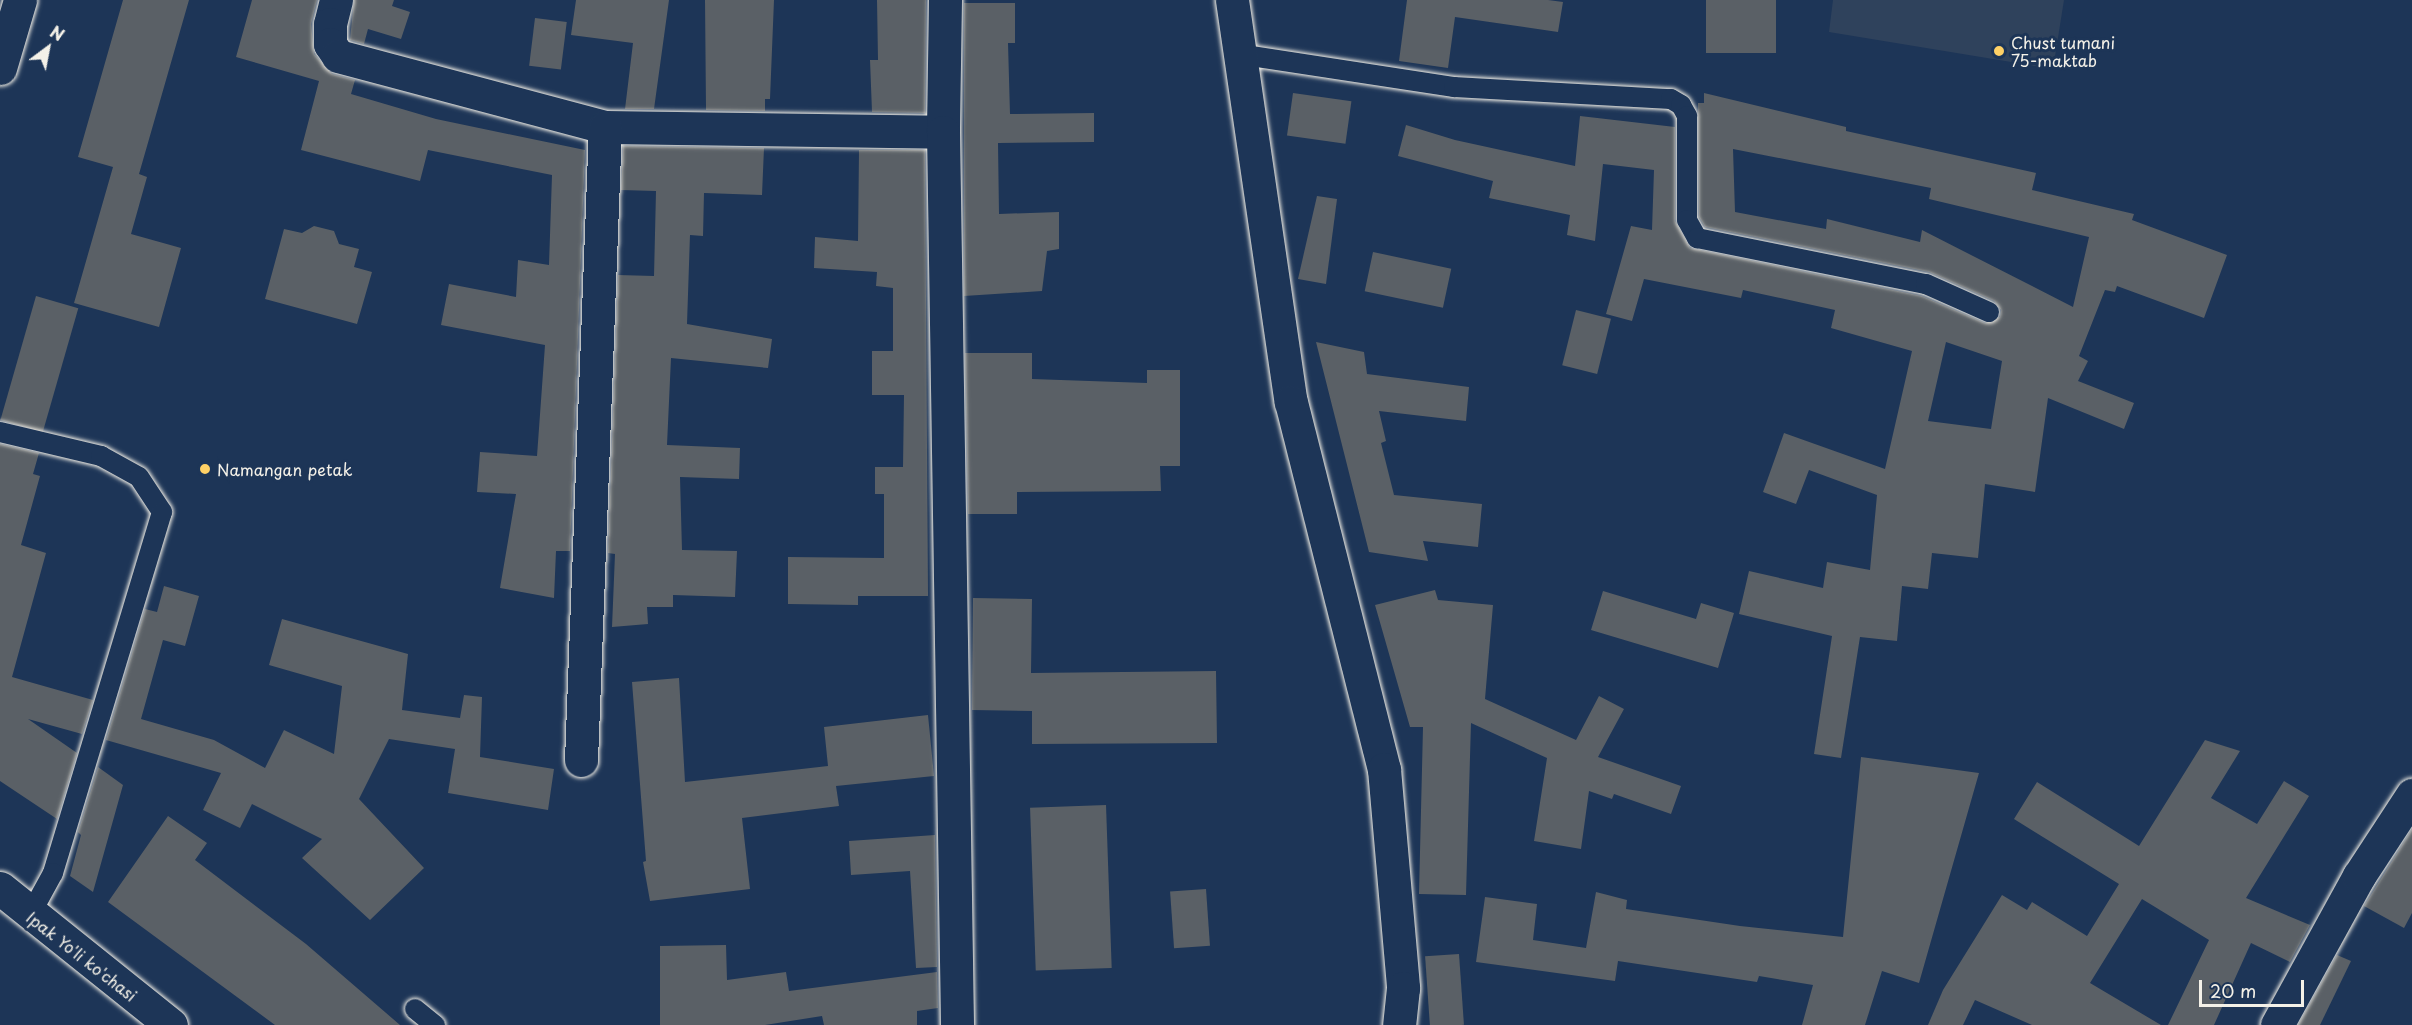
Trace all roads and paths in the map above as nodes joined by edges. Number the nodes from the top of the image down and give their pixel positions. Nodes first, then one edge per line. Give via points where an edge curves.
1 (20, 0) edge
2 (336, 0) edge
3 (945, 0) edge
4 (1232, 0) edge
5 (1238, 54) junction
6 (0, 68) edge
7 (605, 127) junction
8 (943, 132) junction
9 (1989, 312) dead end
10 (0, 432) edge
11 (581, 760) dead end
12 (2412, 795) edge
13 (13, 903) edge
14 (1403, 988) junction
15 (415, 1009) dead end
16 (171, 1025) edge
17 (435, 1025) edge
18 (957, 1025) edge
19 (1399, 1025) edge
20 (1406, 1025) edge
21 (2277, 1025) edge

1 - 6 street
2 - 7 street via 330,44 339,56
3 - 8 street
4 - 5 street
5 - 9 lane via 1454,87 1671,99 1688,116 1687,220 1697,238 1926,284
5 - 14 street via 1291,402 1384,769
7 - 8 street
7 - 11 street
8 - 18 street
10 - 13 lane via 101,456 139,477 162,512 52,873
12 - 21 street via 2359,876
13 - 16 street, Ipak Yo'li ko'chasi
14 - 19 street
14 - 20 street
15 - 17 lane

